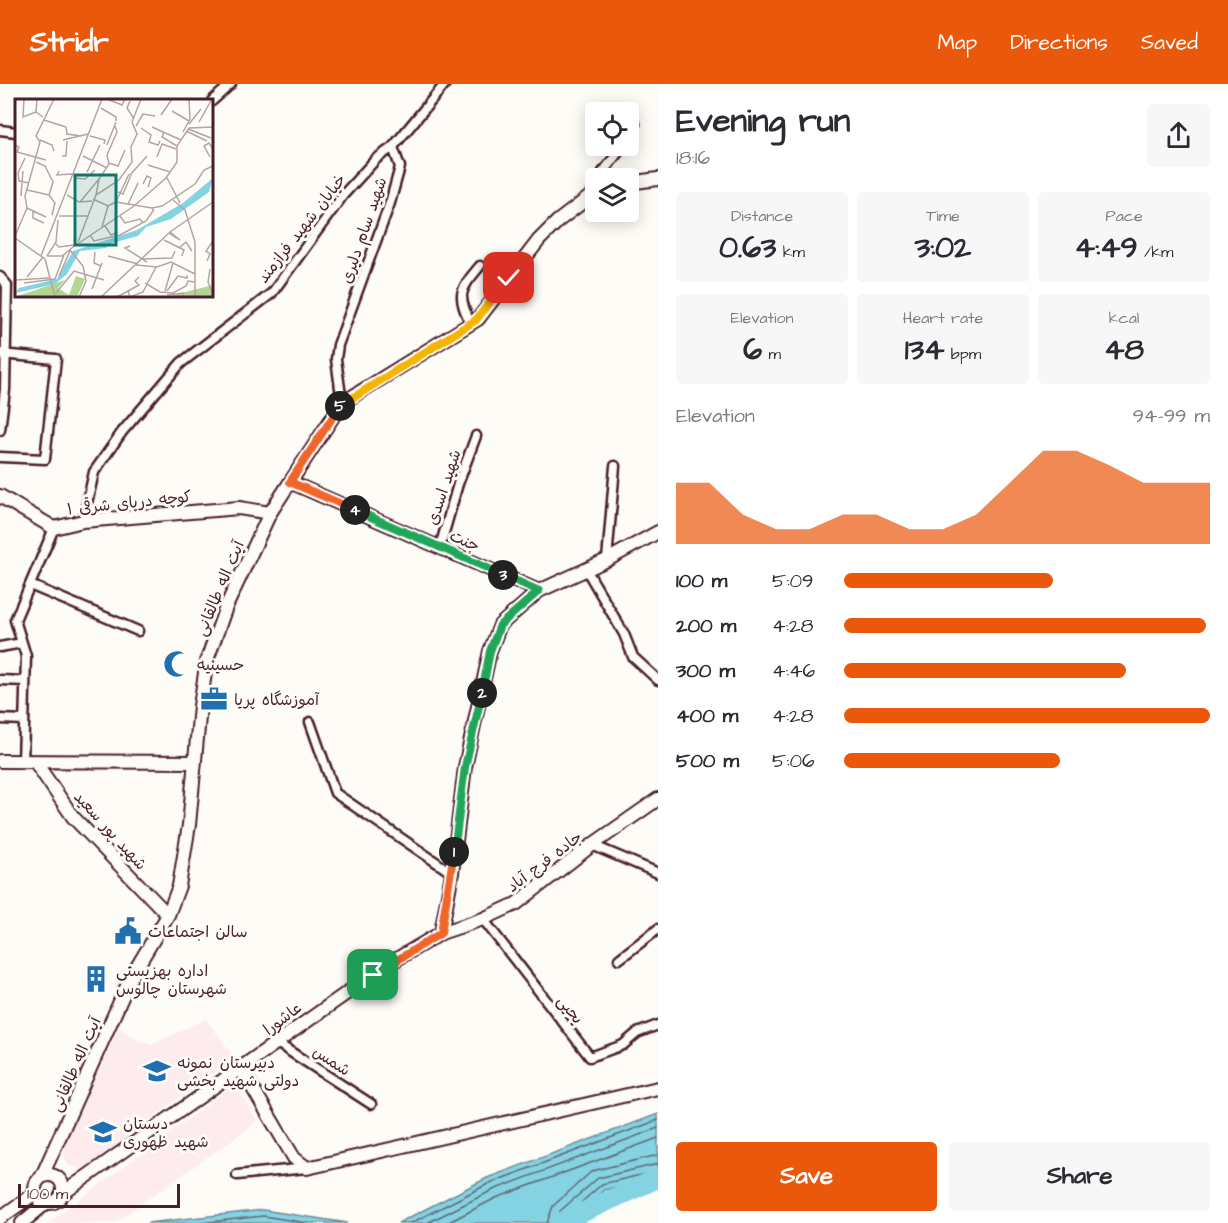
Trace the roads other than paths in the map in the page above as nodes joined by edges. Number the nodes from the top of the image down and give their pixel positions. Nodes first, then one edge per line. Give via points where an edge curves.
1 (231, 84) edge
2 (446, 84) edge
3 (213, 100) edge
4 (0, 130) edge
5 (15, 132) edge
6 (393, 147) junction
7 (615, 156) edge
8 (606, 168) edge
9 (658, 179) edge
10 (639, 182) edge
11 (585, 200) edge
12 (480, 266) dead end
13 (0, 277) edge
14 (471, 324) junction
15 (3, 354) edge
16 (2, 390) edge
17 (342, 403) junction
18 (0, 430) edge
19 (476, 436) dead end
20 (0, 457) edge
21 (615, 466) dead end
22 (290, 482) junction
23 (0, 496) edge
24 (270, 513) junction
25 (84, 520) junction
26 (54, 528) junction
27 (658, 532) edge
28 (440, 547) junction
29 (607, 560) junction
30 (586, 569) junction
31 (30, 585) junction
32 (539, 591) junction
33 (138, 631) dead end
34 (22, 643) junction
35 (0, 647) edge
36 (0, 680) edge
37 (658, 680) edge
38 (25, 681) junction
39 (0, 719) edge
40 (24, 720) junction
41 (310, 722) dead end
42 (0, 761) edge
43 (195, 762) junction
44 (30, 763) junction
45 (658, 799) edge
46 (592, 845) junction
47 (452, 873) junction
48 (658, 873) edge
49 (168, 915) junction
50 (483, 919) junction
51 (658, 929) edge
52 (441, 933) junction
53 (619, 959) dead end
54 (658, 1025) edge
55 (277, 1042) junction
56 (242, 1070) junction
57 (658, 1088) edge
58 (371, 1104) dead end
59 (54, 1150) junction
60 (307, 1168) junction
61 (237, 1175) dead end
62 (42, 1176) junction
63 (87, 1177) junction
64 (58, 1178) junction
65 (35, 1192) junction
66 (63, 1194) junction
67 (46, 1203) junction
68 (0, 1218) edge
69 (22, 1223) edge

1 - 3 street
2 - 6 street
4 - 5 street
6 - 17 street, شهید سام دلیری via 400,167 393,194 338,345 336,360
6 - 25 street, خیابان شهید فرازمند via 376,159 344,194 272,292 181,363 122,432 94,472
7 - 8 street
9 - 10 street
11 - 14 street, آیت اله طالقانی via 539,240
12 - 14 street via 462,288 460,303
13 - 15 street via 6,285
14 - 17 street, آیت اله طالقانی
15 - 16 street
15 - 20 street via 56,359 45,459
16 - 18 street
17 - 22 street, آیت اله طالقانی
19 - 28 street, شهید اسدی
21 - 29 street
22 - 24 street, آیت اله طالقانی
22 - 28 street, جنت
23 - 26 street, کوچه دریای شرقی ۱
24 - 25 street, کوچه دریای شرقی ۱ via 239,508
24 - 43 street, آیت اله طالقانی via 226,607 207,660
25 - 26 street, کوچه دریای شرقی ۱
26 - 31 street
27 - 29 street
28 - 32 street, جنت
29 - 30 street
30 - 32 street
30 - 37 street via 633,657
31 - 33 street
31 - 34 street via 15,620
32 - 47 street via 500,625 490,651 465,767
34 - 35 street
34 - 38 street
36 - 38 street
38 - 40 street
39 - 40 street
40 - 44 street
41 - 47 street via 335,793
42 - 44 street, شهید پور سعید
43 - 44 street, شهید پور سعید
43 - 49 street, آیت اله طالقانی via 179,886
44 - 49 street, شهید پور سعید via 73,817
45 - 46 street, جاده فرج آباد
46 - 48 street
46 - 50 street, جاده فرج آباد via 516,904
47 - 52 street
49 - 59 street, آیت اله طالقانی via 131,977
50 - 52 street, جاده فرج آباد
50 - 54 street, یحیی via 590,1057 623,1045 637,1032
51 - 53 street
52 - 55 street, عاشورا via 337,998
55 - 56 street, عاشورا
55 - 58 street, شمس
56 - 60 street via 294,1158
56 - 63 street, عاشورا
57 - 60 street
59 - 62 street, آیت اله طالقانی
59 - 64 street
60 - 61 street
62 - 64 street
62 - 65 street
63 - 64 street
63 - 66 street, عاشورا
64 - 66 street
65 - 67 street
65 - 68 street
66 - 67 street
67 - 69 street

